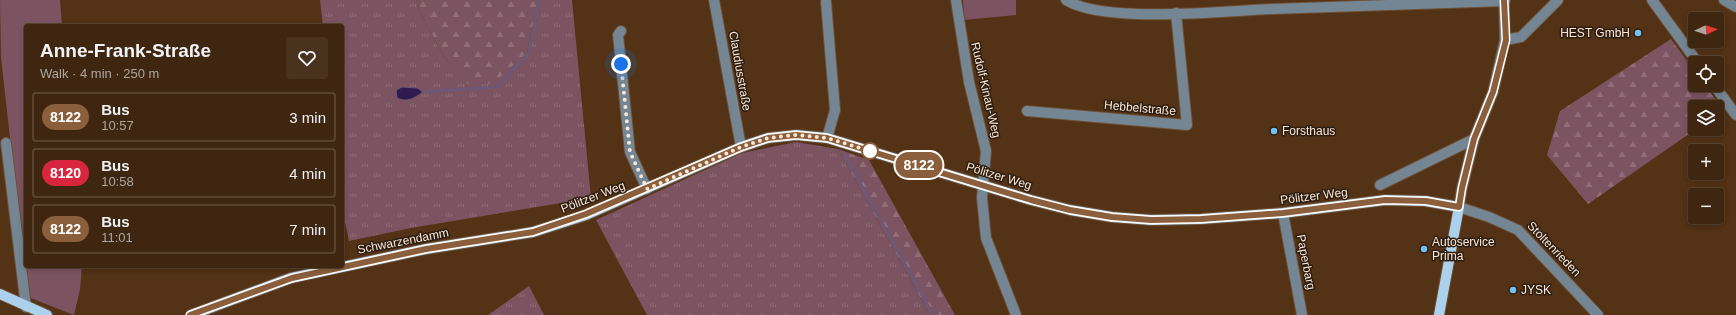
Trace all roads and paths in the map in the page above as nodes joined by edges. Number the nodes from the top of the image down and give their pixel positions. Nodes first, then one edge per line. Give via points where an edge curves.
1 (714, 0) edge
2 (956, 0) edge
3 (1066, 0) edge
4 (1558, 0) edge
5 (1652, 0) edge
6 (1724, 0) edge
7 (1504, 1) edge
8 (826, 2) dead end
9 (1252, 5) edge
10 (1736, 7) edge
11 (1176, 13) junction
12 (621, 31) dead end
13 (1506, 40) junction
14 (1693, 56) edge
15 (1719, 92) edge
16 (1027, 111) dead end
17 (1736, 115) edge
18 (827, 138) junction
19 (1474, 139) junction
20 (6, 143) dead end
21 (741, 147) junction
22 (984, 185) junction
23 (1380, 185) dead end
24 (647, 189) junction
25 (1459, 207) junction
26 (1283, 213) junction
27 (484, 240) joint
28 (344, 267) edge
29 (338, 268) edge
30 (0, 294) edge
31 (26, 306) junction
32 (47, 315) edge
33 (191, 315) edge
34 (1016, 315) edge
35 (1302, 315) edge
36 (1439, 315) edge
37 (1598, 315) edge

1 - 21 street, Claudiusstraße
2 - 22 street, Rudolf-Kinau-Weg via 969,82 986,151
3 - 11 street via 1084,8 1114,13
4 - 13 street via 1521,37
5 - 14 street
6 - 10 street
7 - 9 street
7 - 13 street
8 - 18 street via 835,110
9 - 11 street
11 - 16 street, Hebbelstraße via 1187,125
12 - 24 street via 618,35 630,152
13 - 19 street via 1493,92
15 - 17 street
18 - 21 main road, Pölitzer Weg via 796,135 768,138
18 - 22 main road, Pölitzer Weg
19 - 23 street
19 - 25 street
20 - 31 street
21 - 24 main road, Pölitzer Weg
22 - 26 main road, Pölitzer Weg via 1070,210 1112,217 1151,220 1201,219
22 - 34 street, Rudolf-Kinau-Weg via 982,198 986,238
24 - 27 main road, Pölitzer Weg via 533,232
25 - 26 main road, Pölitzer Weg via 1426,201 1385,200
25 - 36 main road
25 - 37 street, Stoltenrieden via 1518,230
26 - 35 street, Paperbarg
27 - 28 main road, Schwarzendamm via 426,249
29 - 33 main road, Schwarzendamm via 292,278
30 - 31 main road
31 - 32 main road

